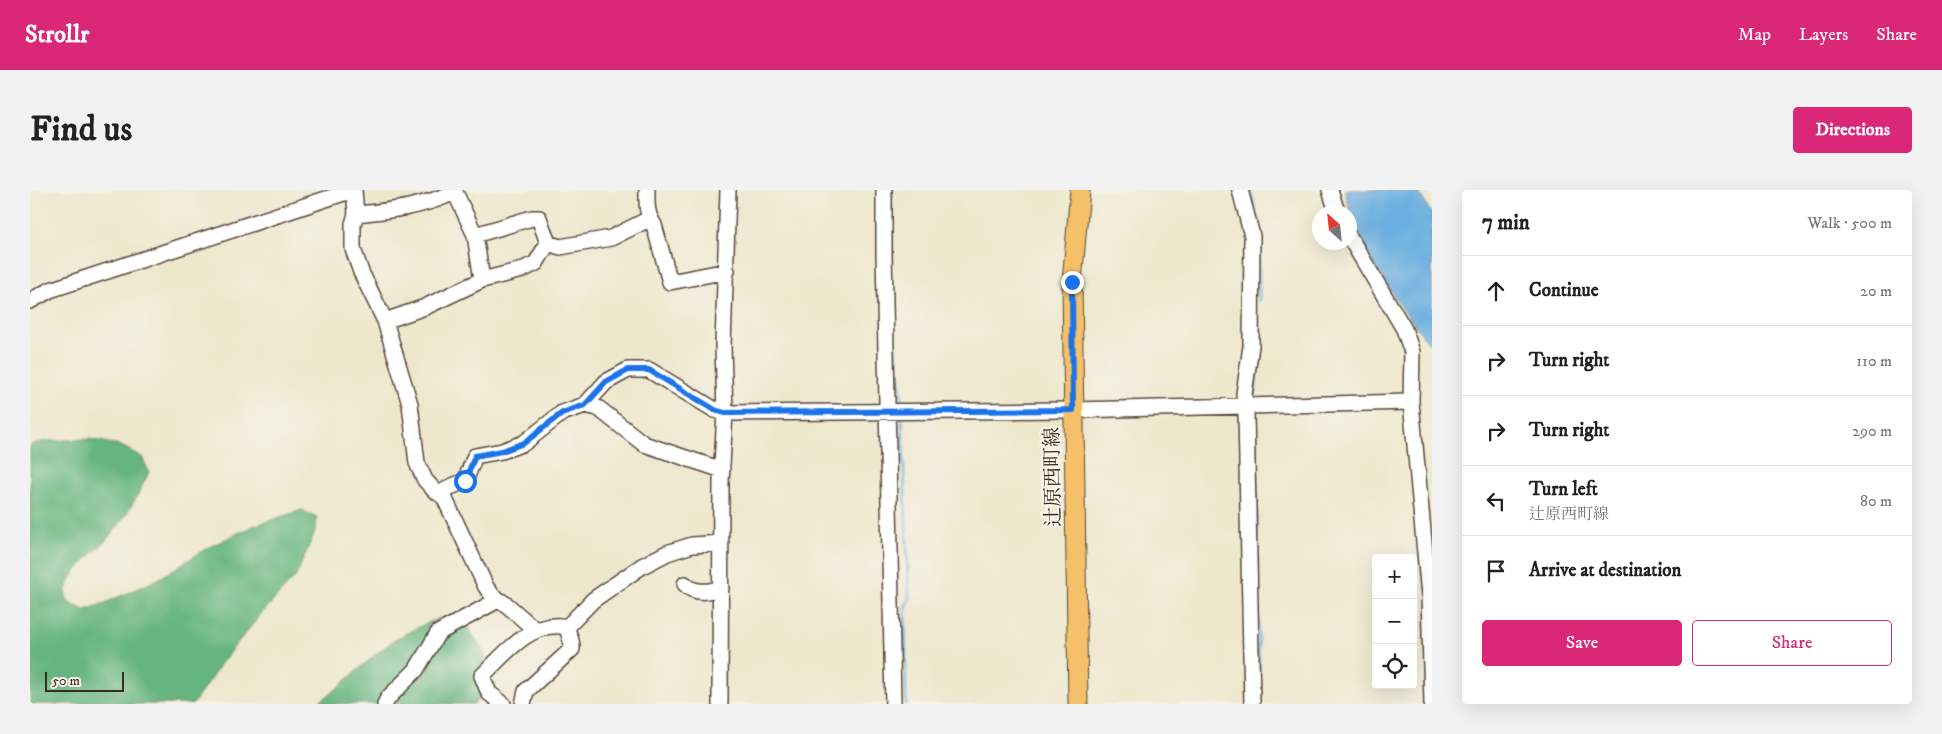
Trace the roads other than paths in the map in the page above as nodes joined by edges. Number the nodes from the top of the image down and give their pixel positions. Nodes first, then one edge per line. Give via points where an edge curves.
1 (647, 190) edge
2 (728, 190) edge
3 (884, 190) edge
4 (1080, 190) edge
5 (1240, 190) edge
6 (1330, 190) edge
7 (454, 191) edge
8 (354, 192) edge
9 (1335, 205) edge
10 (356, 214) junction
11 (649, 219) junction
12 (475, 235) junction
13 (548, 243) junction
14 (1357, 250) edge
15 (727, 271) junction
16 (482, 280) junction
17 (30, 301) edge
18 (385, 320) junction
19 (1410, 402) junction
20 (585, 405) junction
21 (1245, 406) junction
22 (1073, 410) junction
23 (887, 412) junction
24 (725, 413) junction
25 (722, 470) junction
26 (440, 494) junction
27 (721, 543) junction
28 (685, 584) dead end
29 (721, 588) junction
30 (498, 600) junction
31 (567, 627) junction
32 (534, 631) junction
33 (385, 704) edge
34 (503, 704) edge
35 (523, 704) edge
36 (720, 704) edge
37 (893, 704) edge
38 (1078, 704) edge
39 (1252, 704) edge
40 (1432, 704) edge

1 - 11 street
2 - 15 street
3 - 23 street
4 - 22 main road, 辻原西町線 via 1072,282
5 - 21 street via 1252,236 1251,346
6 - 9 street
7 - 10 street via 440,200
7 - 12 street
8 - 10 street
8 - 17 street via 59,287
10 - 18 street via 353,249
11 - 13 street via 611,238 560,247
11 - 15 street via 654,225 670,282
12 - 13 street via 539,218
12 - 16 street
13 - 16 street via 536,263
14 - 19 street via 1404,328 1412,352
15 - 24 street via 723,346
16 - 18 street via 425,307
18 - 26 street via 410,404 417,463 425,480
19 - 21 street
19 - 40 street via 1429,586
20 - 24 street via 606,382 628,370 637,369 649,370
20 - 25 street via 598,408 644,444
20 - 26 street via 562,413 524,443 475,456 465,481
21 - 22 street
21 - 39 street
22 - 23 street
22 - 38 main road, 辻原西町線
23 - 24 street
23 - 37 street
24 - 25 street
25 - 27 street
26 - 30 street via 486,587
27 - 29 street
27 - 31 street via 692,545 642,566 593,600
28 - 29 street via 690,590 697,591
29 - 36 street
30 - 32 street
30 - 33 street via 438,633 416,670
31 - 32 street via 559,625
31 - 35 street via 572,649 526,691
32 - 34 street via 514,645 482,676 489,693

